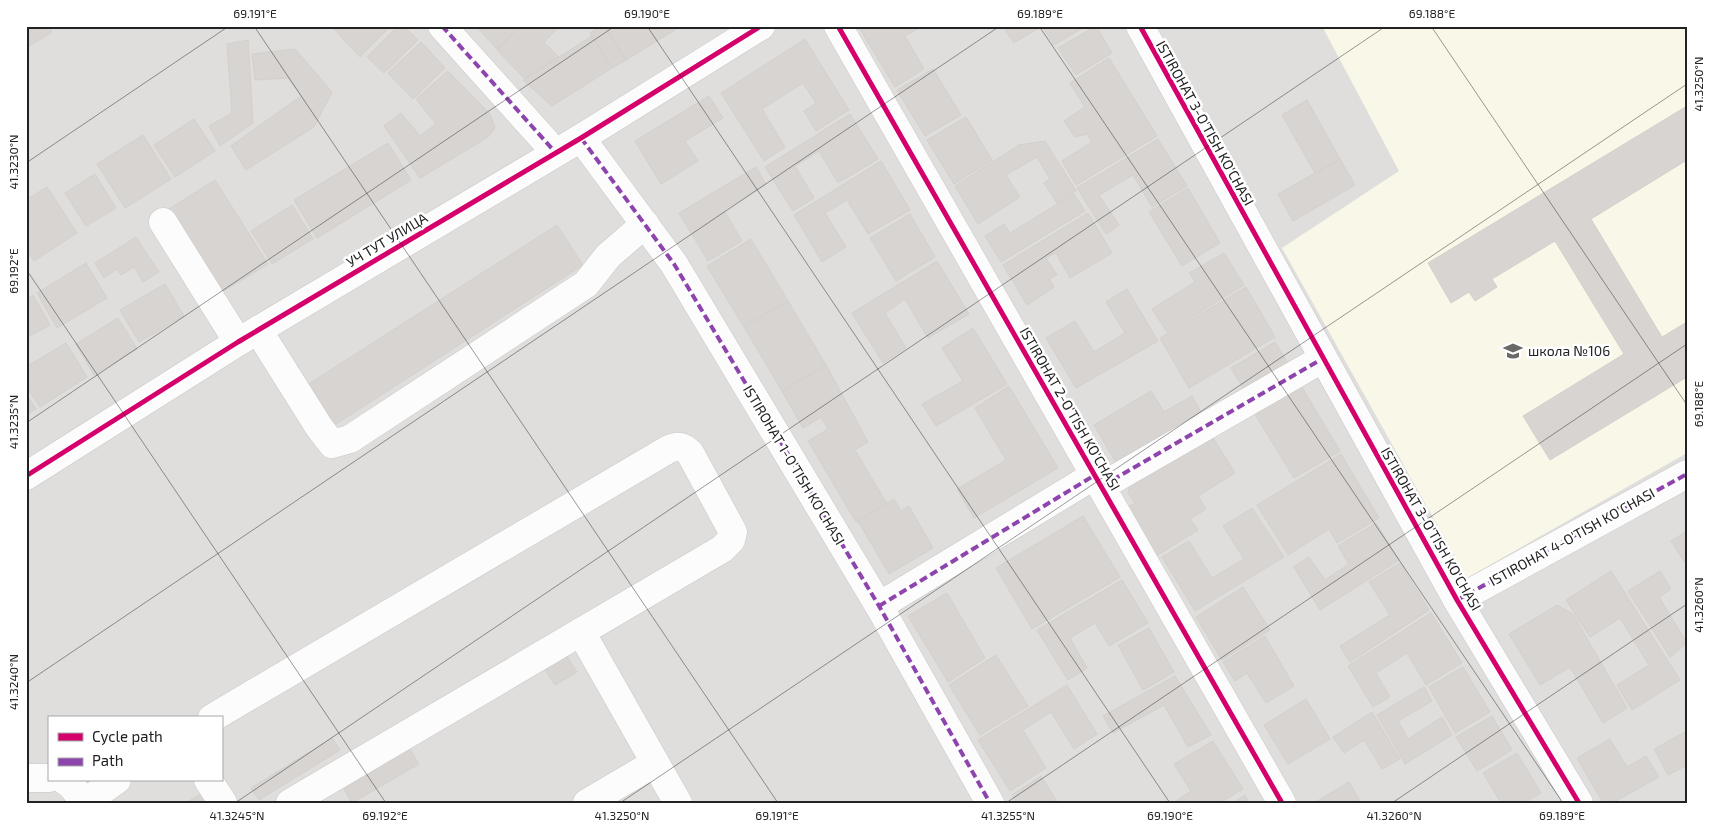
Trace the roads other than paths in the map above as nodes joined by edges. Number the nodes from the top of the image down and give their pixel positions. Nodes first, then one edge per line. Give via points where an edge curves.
1 (442, 26) edge
2 (761, 26) edge
3 (838, 26) edge
4 (1140, 26) edge
5 (581, 138) junction
6 (555, 152) junction
7 (164, 222) dead end
8 (645, 224) junction
9 (248, 336) junction
10 (1322, 359) junction
11 (1687, 474) edge
12 (26, 476) edge
13 (1098, 481) junction
14 (1457, 600) junction
15 (879, 606) junction
16 (581, 632) junction
17 (215, 716) edge
18 (655, 762) junction
19 (26, 778) edge
20 (48, 778) edge
21 (68, 782) edge
22 (114, 782) edge
23 (209, 782) edge
24 (85, 803) edge
25 (223, 803) edge
26 (290, 803) edge
27 (587, 803) edge
28 (678, 803) edge
29 (990, 803) edge
30 (1282, 803) edge
31 (1579, 803) edge

1 - 6 street
2 - 5 street, УЧ ТУТ УЛИЦА
3 - 13 street, ISTIROHAT 2-O'TISH KO'CHASI
4 - 10 street, ISTIROHAT 3-O'TISH KO'CHASI
5 - 6 street, УЧ ТУТ УЛИЦА
5 - 8 street, ISTIROHAT 1-O'TISH KO'CHASI
6 - 9 street, УЧ ТУТ УЛИЦА
7 - 9 street
8 - 9 street via 608,256 586,284 350,439 332,444
8 - 15 street, ISTIROHAT 1-O'TISH KO'CHASI via 674,264
9 - 12 street, УЧ ТУТ УЛИЦА
10 - 13 street
10 - 14 street, ISTIROHAT 3-O'TISH KO'CHASI
11 - 14 street, ISTIROHAT 4-O'TISH KO'CHASI
13 - 15 street
13 - 30 street, ISTIROHAT 2-O'TISH KO'CHASI
14 - 31 street, ISTIROHAT 3-O'TISH KO'CHASI
15 - 29 street, ISTIROHAT 1-O'TISH KO'CHASI
16 - 17 street via 731,540 733,532 730,525 684,448 676,446 669,449
16 - 18 street
16 - 26 street
18 - 27 street
18 - 28 street
19 - 20 street
21 - 24 street
22 - 24 street
23 - 25 street

